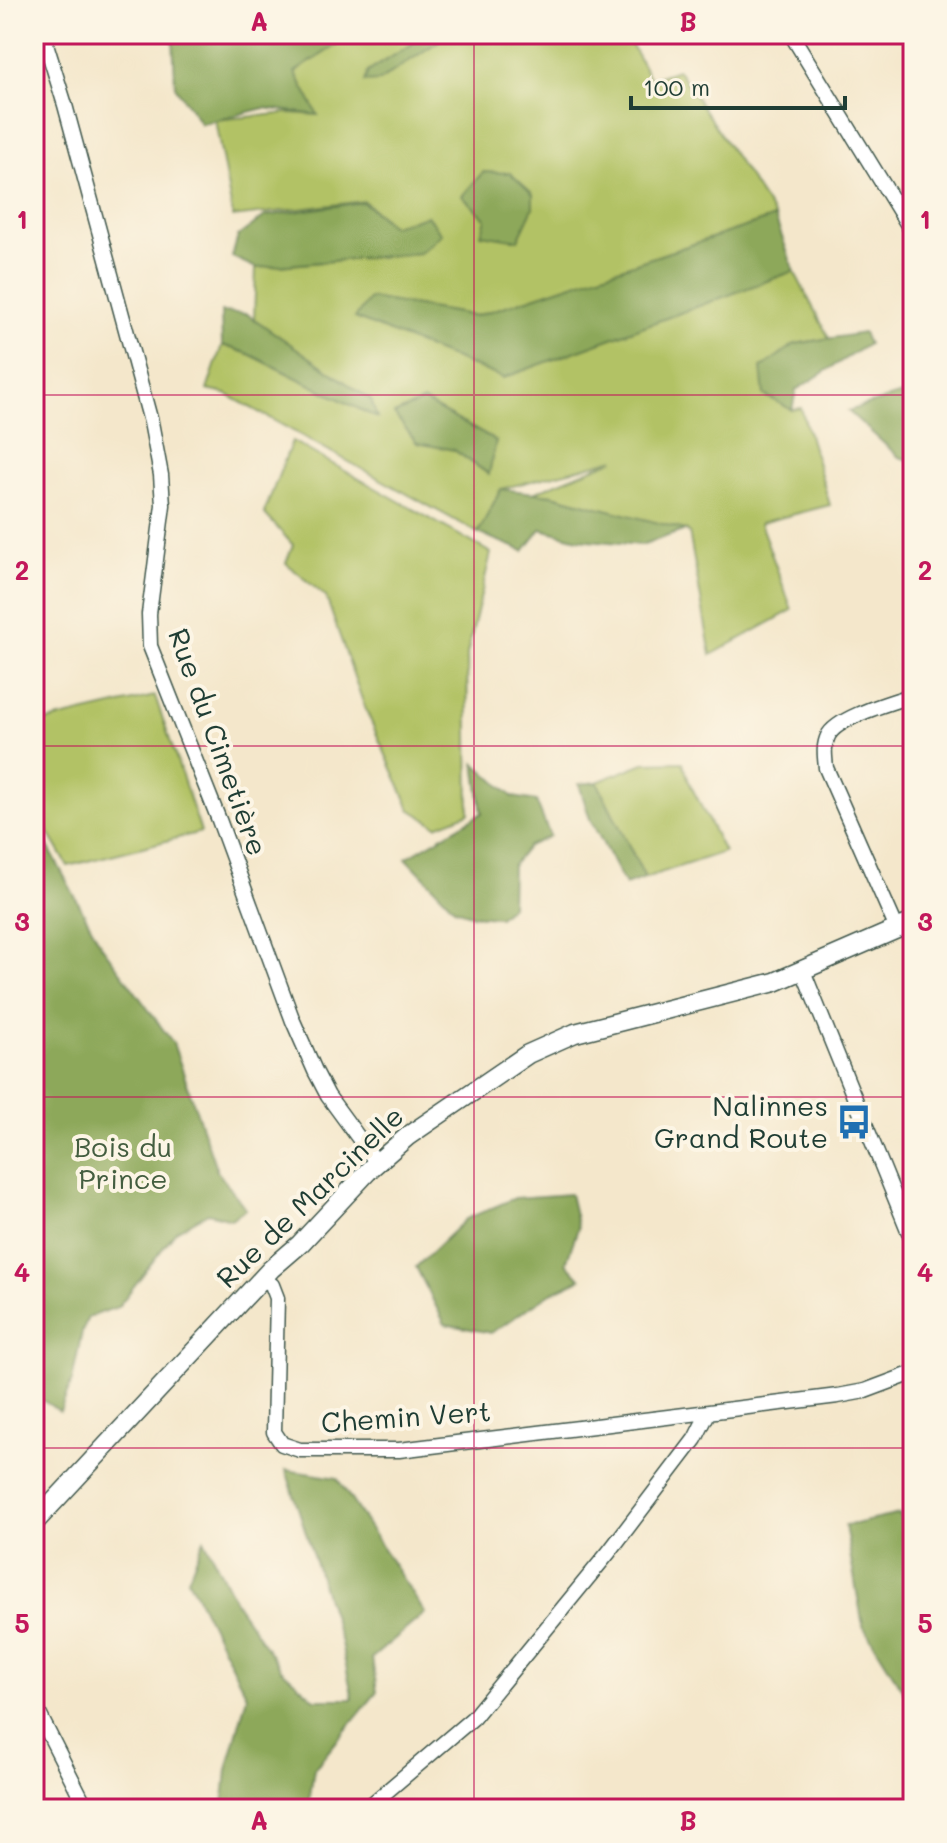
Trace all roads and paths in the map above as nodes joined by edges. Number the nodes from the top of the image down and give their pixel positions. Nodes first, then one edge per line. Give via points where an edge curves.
1 (43, 34) edge
2 (791, 34) edge
3 (913, 233) edge
4 (913, 695) edge
5 (905, 925) edge
6 (803, 971) junction
7 (377, 1163) junction
8 (913, 1242) edge
9 (263, 1278) junction
10 (913, 1373) edge
11 (708, 1413) junction
12 (34, 1523) edge
13 (34, 1704) edge
14 (87, 1809) edge
15 (366, 1809) edge

1 - 7 street, Rue du Cimetière via 151,422 161,475 150,646 293,1021 328,1096
2 - 3 street
4 - 5 street via 850,718 826,738 825,751 826,768
5 - 6 street, Rue de Marcinelle
6 - 7 street, Rue de Marcinelle via 550,1043 457,1101
6 - 8 street
7 - 9 street, Rue de Marcinelle
9 - 11 street, Chemin Vert via 277,1298 274,1432 290,1448 399,1450
9 - 12 street, Rue de Marcinelle
10 - 11 street, Chemin Vert via 865,1391
11 - 15 street via 695,1439 511,1675 473,1718
13 - 14 street

